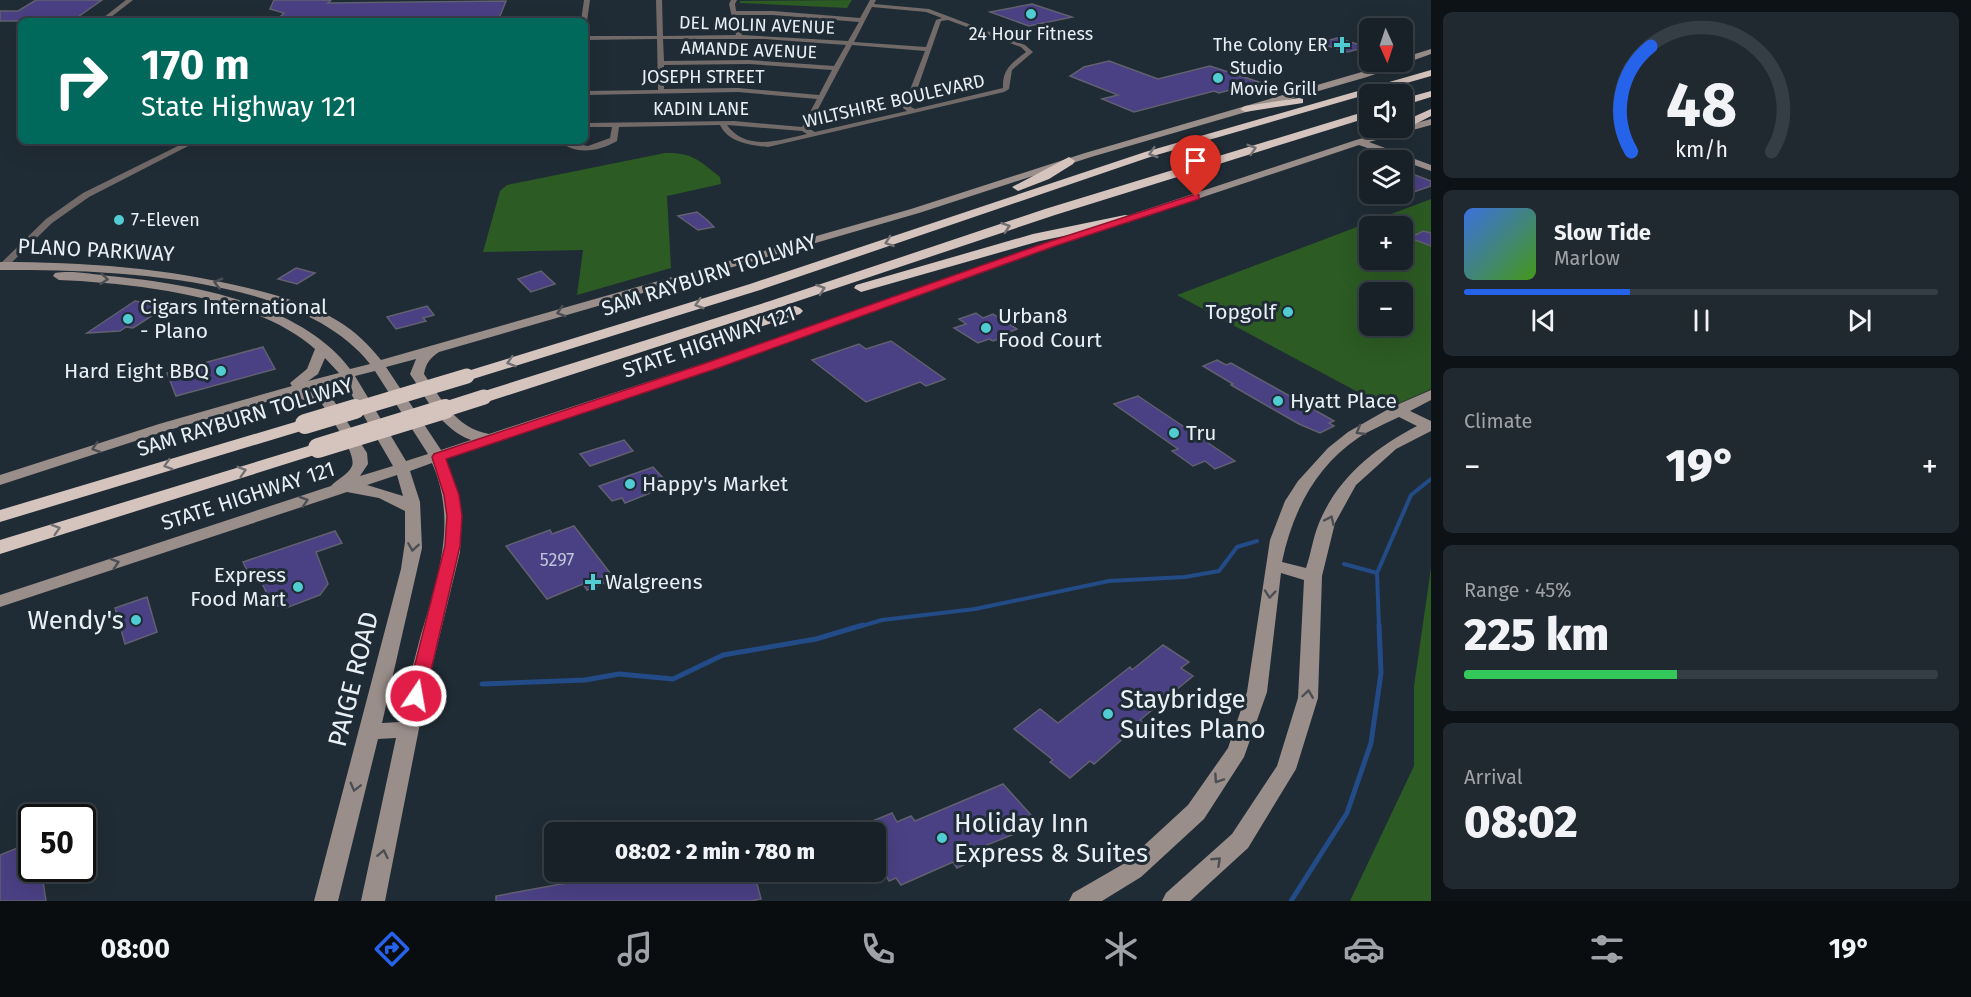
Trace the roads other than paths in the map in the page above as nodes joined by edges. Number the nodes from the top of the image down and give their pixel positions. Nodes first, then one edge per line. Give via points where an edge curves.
1 (130, 0) edge
2 (587, 0) edge
3 (659, 0) edge
4 (734, 0) edge
5 (872, 3) edge
6 (734, 13) junction
7 (106, 18) edge
8 (584, 18) edge
9 (948, 18) junction
10 (861, 20) junction
11 (739, 36) junction
12 (660, 37) junction
13 (588, 38) edge
14 (850, 43) junction
15 (928, 49) junction
16 (1431, 51) edge
17 (1413, 58) edge
18 (661, 63) junction
19 (1431, 65) edge
20 (836, 68) junction
21 (1369, 72) edge
22 (1431, 73) edge
23 (662, 91) junction
24 (588, 93) edge
25 (1431, 94) edge
26 (820, 97) junction
27 (1413, 100) edge
28 (1245, 109) junction
29 (916, 112) junction
30 (1431, 112) edge
31 (1359, 116) edge
32 (1413, 122) edge
33 (1431, 122) edge
34 (722, 123) junction
35 (588, 125) edge
36 (616, 125) junction
37 (1413, 126) edge
38 (804, 129) junction
39 (815, 135) junction
40 (1372, 138) edge
41 (1359, 142) junction
42 (188, 144) edge
43 (566, 144) edge
44 (1069, 160) junction
45 (1431, 168) edge
46 (1125, 219) junction
47 (1, 272) edge
48 (755, 287) junction
49 (223, 299) junction
50 (303, 308) junction
51 (451, 344) junction
52 (322, 349) junction
53 (365, 349) junction
54 (376, 364) junction
55 (585, 365) junction
56 (345, 374) junction
57 (282, 392) junction
58 (1431, 394) edge
59 (1397, 410) junction
60 (1429, 425) edge
61 (500, 436) junction
62 (439, 457) junction
63 (404, 468) junction
64 (0, 480) edge
65 (330, 493) junction
66 (413, 509) junction
67 (0, 515) edge
68 (0, 547) edge
69 (1273, 565) junction
70 (1313, 576) junction
71 (0, 601) edge
72 (409, 730) junction
73 (370, 731) junction
74 (326, 901) edge
75 (373, 901) edge
76 (1081, 901) edge
77 (1174, 901) edge

1 - 7 street
2 - 8 street
3 - 12 street
4 - 6 street
5 - 9 street, WILTSHIRE BOULEVARD via 923,9
5 - 10 street
6 - 10 street
6 - 11 street
9 - 15 street via 939,20
9 - 29 street, WILTSHIRE BOULEVARD via 1019,44 1030,52 1008,69 1002,91
10 - 14 street
11 - 12 street, DEL MOLIN AVENUE
11 - 14 street, DEL MOLIN AVENUE
12 - 13 street, DEL MOLIN AVENUE
12 - 18 street
14 - 15 street, DEL MOLIN AVENUE
14 - 20 street
15 - 29 street via 907,108
16 - 17 main road
18 - 20 street, AMANDE AVENUE via 758,62
18 - 23 street
19 - 28 highway via 1297,101
20 - 26 street
21 - 28 main road
22 -> 48 highway, SAM RAYBURN TOLLWAY via 1149,154
23 - 24 street, JOSEPH STREET
23 - 26 street, JOSEPH STREET via 746,90
25 - 27 highway
26 - 38 street
28 - 44 main road
29 - 39 street, WILTSHIRE BOULEVARD
30 - 32 highway
55 -> 31 highway via 1050,212
33 - 37 main road, STATE HIGHWAY 121
34 - 36 street, KADIN LANE
34 - 38 street, KADIN LANE
34 - 39 street, WILTSHIRE BOULEVARD via 726,130 756,145
35 - 36 street, KADIN LANE
36 - 43 street via 615,137 606,144 578,148
38 - 39 street, KADIN LANE
40 - 41 main road, STATE HIGHWAY 121
41 - 45 main road
41 - 46 main road, STATE HIGHWAY 121
42 - 47 street via 86,195 49,221
44 - 48 highway via 1046,176 864,238
44 -> 51 main road via 915,211
46 - 55 highway via 1038,237 671,348
46 - 61 main road, STATE HIGHWAY 121 via 757,350
47 -> 49 main road, PLANO PARKWAY via 105,278
50 -> 47 main road, PLANO PARKWAY via 230,286 166,273 96,267
48 -> 67 highway, SAM RAYBURN TOLLWAY, bridge
49 - 50 main road via 257,303 288,313
49 - 52 main road, PLANO PARKWAY via 272,318
50 - 53 main road, PLANO PARKWAY
51 - 53 main road via 383,354
51 - 54 main road
51 - 61 main road via 427,353 418,363 417,374 457,429 485,438
52 - 56 main road, PLANO PARKWAY
52 - 57 main road via 314,371
53 - 54 main road, PLANO PARKWAY
54 - 56 main road
54 - 62 main road, PLANO PARKWAY
68 -> 55 highway, bridge
56 - 57 main road
56 - 63 main road, PLANO PARKWAY
57 -> 64 main road
57 - 65 main road via 327,401 362,461 360,469
58 - 59 main road
59 - 60 main road
59 -> 69 main road via 1353,435 1317,468 1293,501
70 -> 60 main road via 1327,524 1350,482 1391,446
61 - 62 main road, STATE HIGHWAY 121
62 - 63 main road, STATE HIGHWAY 121
62 - 72 main road via 452,495 452,546
63 - 65 main road, STATE HIGHWAY 121
63 - 66 main road, PAIGE ROAD
65 - 66 main road via 378,491
71 -> 65 main road, STATE HIGHWAY 121
66 -> 73 main road, PAIGE ROAD via 415,536 410,568
69 - 70 main road
69 -> 76 main road via 1257,692 1237,751 1196,812 1133,870
77 -> 70 main road via 1240,841 1287,769 1308,698
72 - 73 main road
75 -> 72 main road
73 -> 74 main road, PAIGE ROAD

